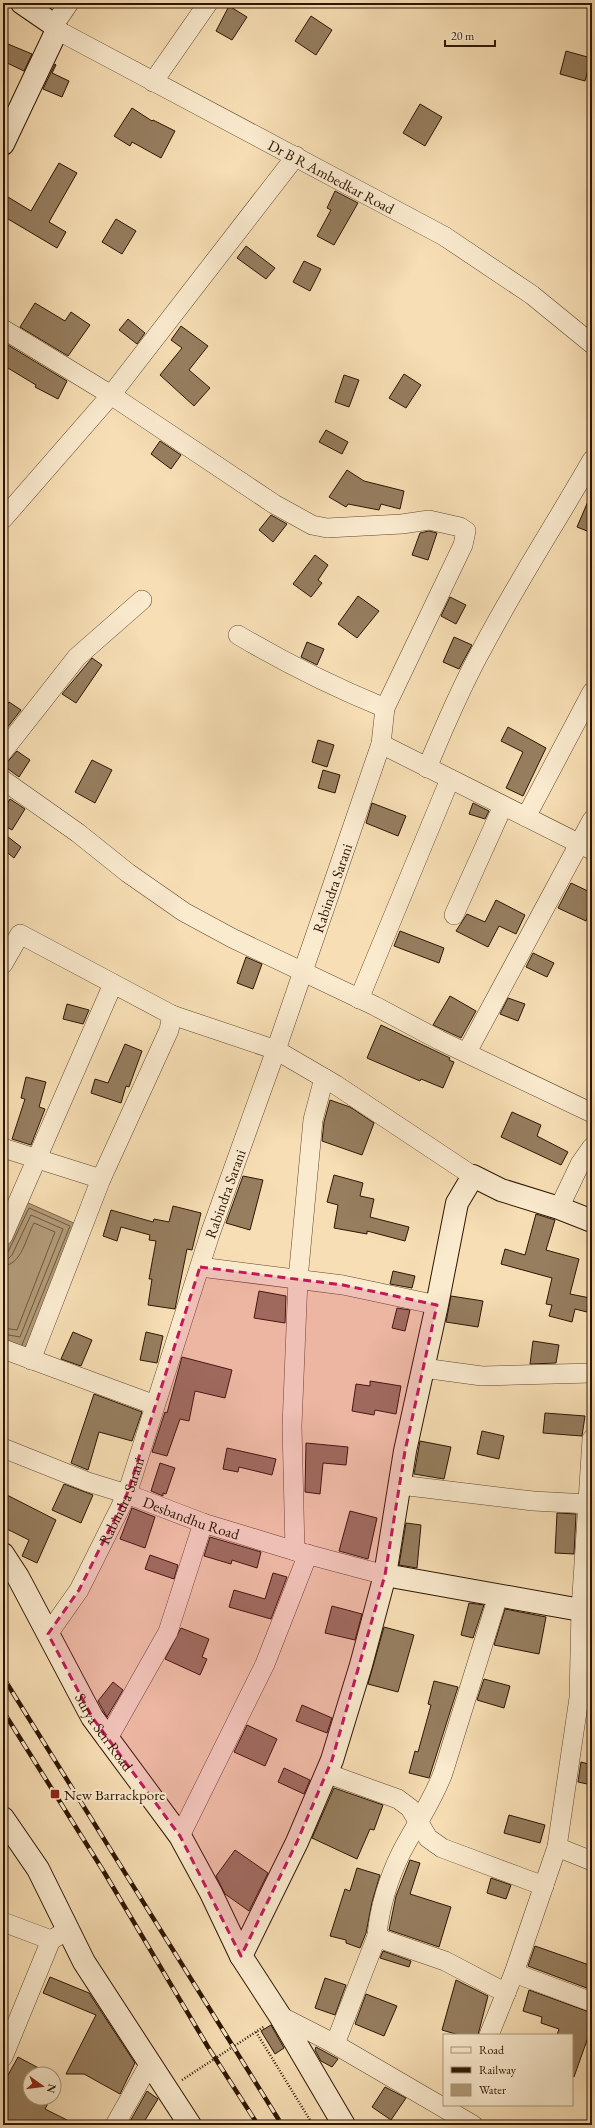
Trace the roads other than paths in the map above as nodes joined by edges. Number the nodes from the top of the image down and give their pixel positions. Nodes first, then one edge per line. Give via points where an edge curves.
1 (22, 3) edge
2 (69, 3) edge
3 (208, 3) edge
4 (56, 27) junction
5 (153, 82) junction
6 (3, 144) edge
7 (296, 156) junction
8 (3, 329) edge
9 (592, 344) edge
10 (111, 395) junction
11 (592, 460) edge
12 (3, 519) edge
13 (142, 600) dead end
14 (238, 635) dead end
15 (592, 692) edge
16 (385, 708) junction
17 (381, 744) junction
18 (3, 750) edge
19 (427, 768) junction
20 (450, 779) junction
21 (3, 780) edge
22 (503, 806) junction
23 (526, 817) junction
24 (592, 820) edge
25 (585, 847) edge
26 (454, 915) dead end
27 (3, 964) edge
28 (302, 972) junction
29 (113, 984) junction
30 (359, 999) junction
31 (172, 1015) junction
32 (276, 1050) junction
33 (467, 1052) junction
34 (324, 1078) junction
35 (592, 1113) edge
36 (592, 1147) edge
37 (3, 1148) edge
38 (36, 1158) junction
39 (473, 1176) junction
40 (101, 1179) junction
41 (559, 1208) junction
42 (592, 1221) edge
43 (3, 1236) edge
44 (200, 1267) junction
45 (298, 1279) junction
46 (437, 1305) junction
47 (3, 1349) edge
48 (32, 1360) junction
49 (423, 1368) junction
50 (592, 1373) edge
51 (155, 1405) junction
52 (592, 1439) edge
53 (3, 1448) edge
54 (400, 1485) junction
55 (127, 1494) junction
56 (588, 1504) junction
57 (203, 1522) junction
58 (302, 1553) junction
59 (3, 1554) edge
60 (385, 1575) junction
61 (498, 1596) junction
62 (587, 1611) edge
63 (48, 1634) junction
64 (585, 1698) edge
65 (107, 1740) junction
66 (326, 1773) junction
67 (3, 1818) edge
68 (418, 1823) junction
69 (180, 1836) junction
70 (557, 1847) junction
71 (592, 1861) edge
72 (544, 1886) junction
73 (3, 1922) edge
74 (59, 1935) junction
75 (377, 1936) junction
76 (240, 1956) junction
77 (514, 1973) junction
78 (506, 1992) junction
79 (592, 2002) edge
80 (280, 2016) junction
81 (489, 2034) edge
82 (335, 2044) junction
83 (3, 2057) edge
84 (150, 2063) junction
85 (461, 2118) edge
86 (186, 2123) edge
87 (115, 2125) edge
88 (344, 2125) edge

1 - 4 street
2 - 4 street
3 - 5 street
4 - 5 street, Dr B R Ambedkar Road
4 - 6 street
5 - 7 street, Dr B R Ambedkar Road
7 - 9 street, Dr B R Ambedkar Road via 444,236 532,295
7 - 10 street
8 - 10 street
10 - 12 street
10 - 16 street, Rabindra Sarani via 274,504 312,525 327,528 429,520 460,527 466,531 463,545
11 - 19 street via 482,649 456,700
13 - 18 street via 78,657
14 - 16 street via 298,670
15 - 23 street
16 - 17 street, Rabindra Sarani
17 - 19 street
17 - 28 street, Rabindra Sarani
19 - 20 street
20 - 22 street
20 - 30 street
21 - 28 street via 184,912
22 - 23 street
22 - 26 street
23 - 25 street
24 - 25 street
25 - 33 street
27 - 29 street via 20,934
28 - 30 street
28 - 32 street, Rabindra Sarani
29 - 31 street
29 - 38 street
30 - 33 street via 438,1040
31 - 32 street
31 - 40 street via 169,1030
32 - 34 street
32 - 44 street, Rabindra Sarani
33 - 35 street
34 - 39 street
34 - 45 street via 313,1120
36 - 41 street via 580,1164
37 - 38 street
38 - 40 street
38 - 43 street
39 - 41 street via 501,1190
39 - 46 street via 457,1202
40 - 48 street
41 - 42 street
44 - 45 street
44 - 51 street, Rabindra Sarani
45 - 46 street via 349,1286
45 - 58 street via 292,1426
46 - 49 street
47 - 48 street
48 - 51 street
49 - 50 street via 482,1376
49 - 54 street
51 - 55 street, Rabindra Sarani
52 - 56 street
53 - 55 street, Desbandhu Road via 88,1482
54 - 56 street via 533,1501
54 - 60 street
55 - 57 street, Desbandhu Road
55 - 63 street, Rabindra Sarani via 79,1590
56 - 62 street
57 - 58 street, Desbandhu Road
57 - 65 street via 168,1632
58 - 60 street, Desbandhu Road
58 - 69 street via 265,1664
59 - 63 street, Surya Sen Road
60 - 61 street
60 - 66 street via 361,1665
61 - 62 street
61 - 68 street via 443,1773 434,1796
62 - 64 street
63 - 65 street, Surya Sen Road
64 - 70 street
65 - 69 street, Surya Sen Road
66 - 68 street via 398,1799 410,1808
66 - 76 street via 297,1842
67 - 74 street via 38,1869
68 - 72 street via 428,1838 442,1848
68 - 75 street via 401,1853 394,1872 383,1903
69 - 76 street, Surya Sen Road via 211,1893
70 - 71 street
70 - 72 street
72 - 77 street
73 - 74 street
74 - 83 street
74 - 84 street via 84,1962
75 - 78 street via 459,1968
75 - 82 street
76 - 80 street, Surya Sen Road
77 - 78 street
77 - 79 street
78 - 81 street
80 - 82 street
80 - 88 street, Surya Sen Road
82 - 85 street
84 - 86 street
84 - 87 street

